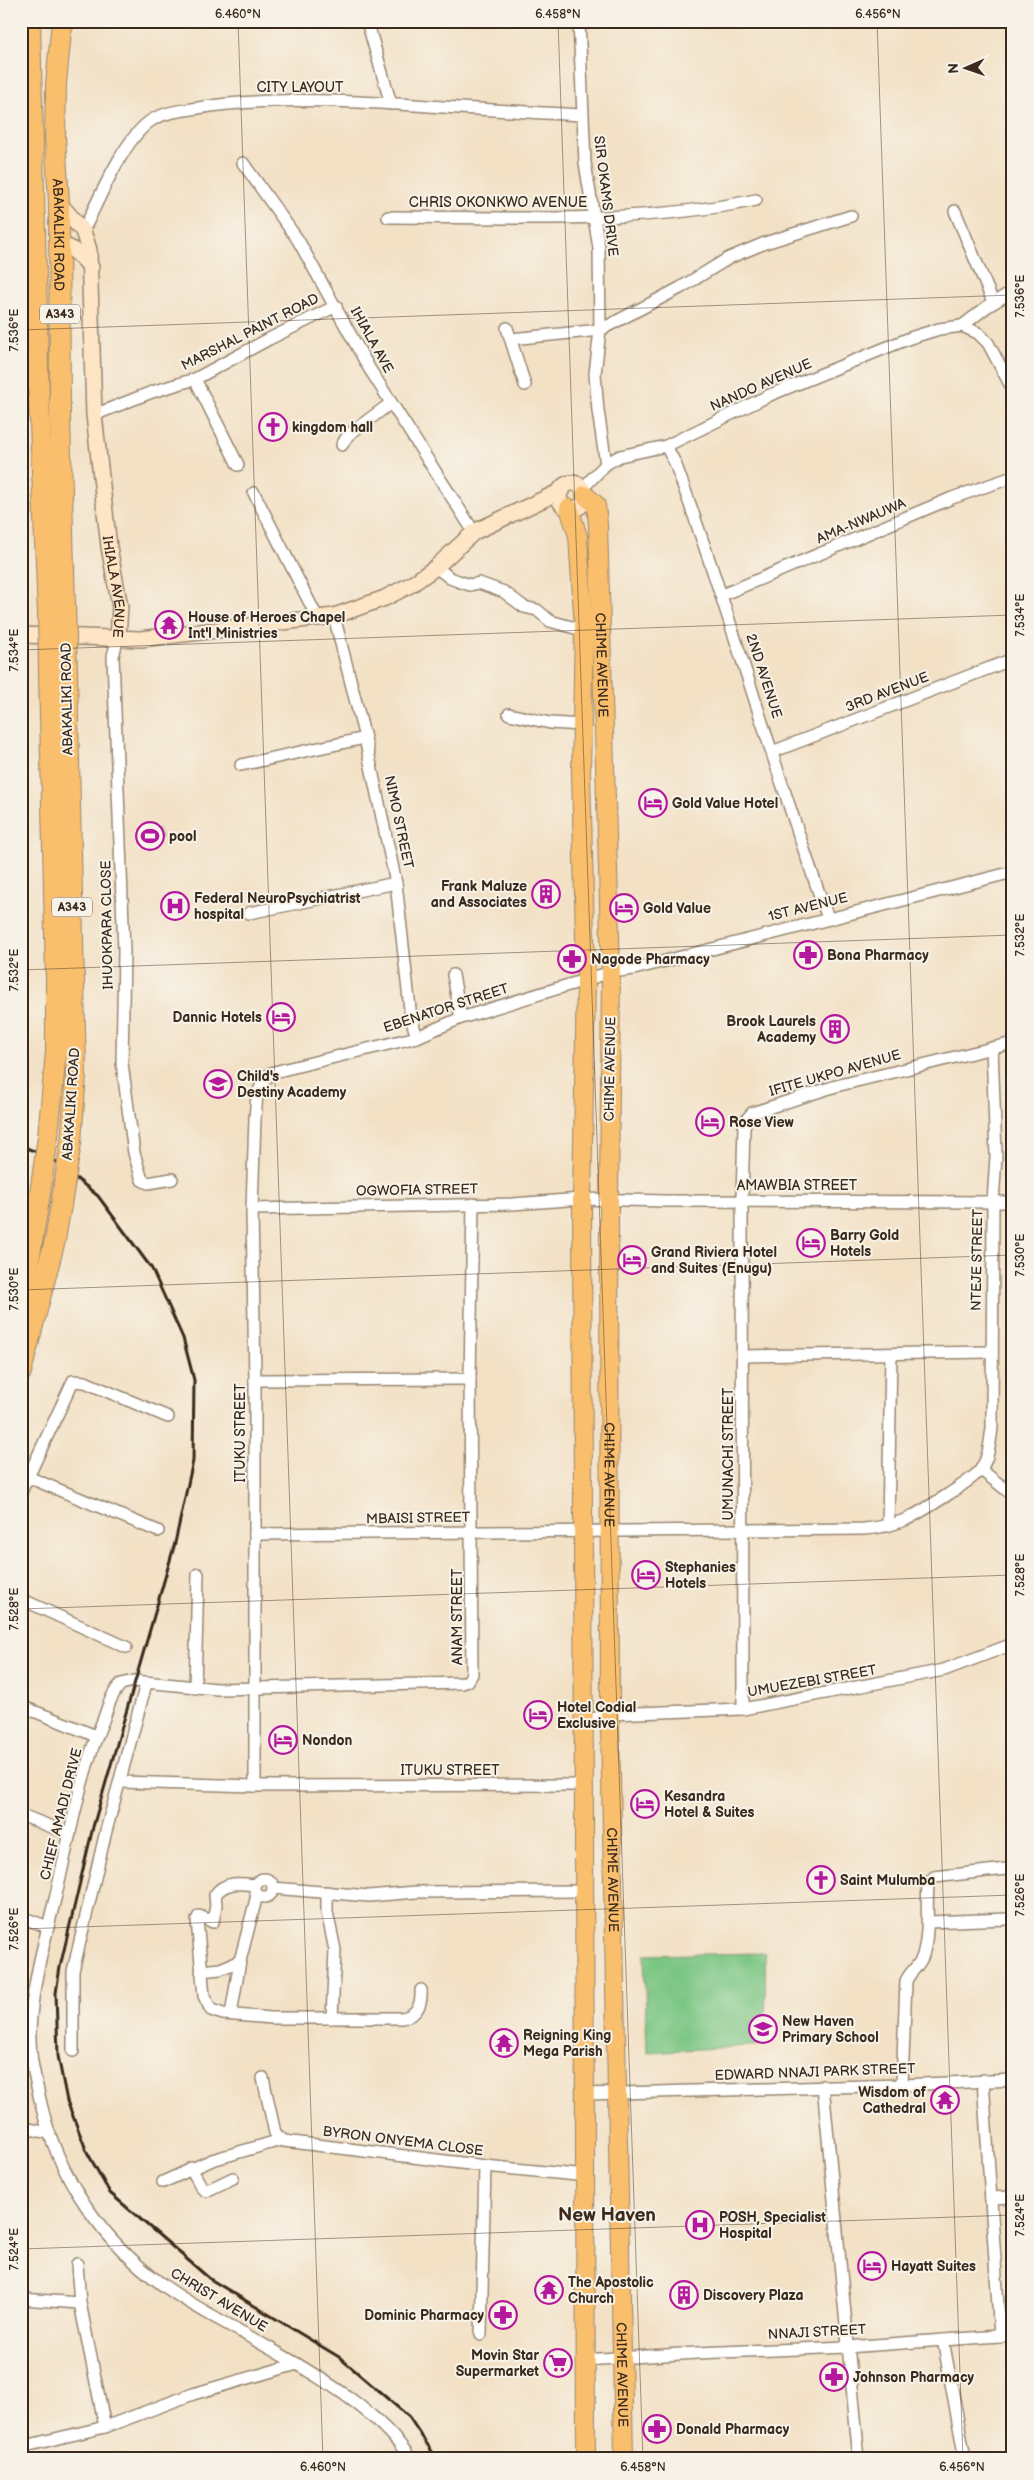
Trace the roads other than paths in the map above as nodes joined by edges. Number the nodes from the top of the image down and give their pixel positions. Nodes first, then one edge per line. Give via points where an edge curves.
1 (65, 21) edge
2 (367, 21) edge
3 (579, 21) edge
4 (27, 25) edge
5 (391, 104) junction
6 (581, 114) junction
7 (243, 163) dead end
8 (756, 200) dead end
9 (59, 203) junction
10 (955, 211) dead end
11 (851, 216) dead end
12 (388, 217) dead end
13 (596, 217) junction
14 (28, 222) edge
15 (83, 231) junction
16 (59, 246) junction
17 (91, 267) junction
18 (1013, 291) edge
19 (993, 302) junction
20 (336, 306) junction
21 (962, 326) junction
22 (600, 330) junction
23 (195, 380) junction
24 (525, 385) dead end
25 (1013, 390) edge
26 (392, 403) junction
27 (94, 416) junction
28 (342, 446) dead end
29 (666, 446) junction
30 (606, 464) junction
31 (238, 465) dead end
32 (1013, 477) edge
33 (584, 492) junction
34 (254, 493) dead end
35 (565, 502) junction
36 (474, 532) junction
37 (436, 567) junction
38 (722, 595) junction
39 (56, 609) junction
40 (334, 616) junction
41 (318, 619) junction
42 (584, 628) junction
43 (21, 635) edge
44 (118, 637) junction
45 (1013, 659) edge
46 (58, 672) junction
47 (509, 714) dead end
48 (582, 725) junction
49 (365, 738) junction
50 (772, 752) junction
51 (241, 765) dead end
52 (1013, 872) edge
53 (396, 883) junction
54 (249, 914) dead end
55 (828, 918) junction
56 (611, 972) junction
57 (452, 975) dead end
58 (586, 980) junction
59 (461, 1018) junction
60 (417, 1036) junction
61 (1013, 1043) edge
62 (992, 1048) junction
63 (263, 1082) joint
64 (172, 1179) dead end
65 (582, 1199) junction
66 (609, 1199) junction
67 (742, 1200) junction
68 (993, 1202) junction
69 (1013, 1202) edge
70 (473, 1204) junction
71 (252, 1209) junction
72 (21, 1310) edge
73 (991, 1352) junction
74 (891, 1354) junction
75 (744, 1356) junction
76 (21, 1372) edge
77 (470, 1379) junction
78 (255, 1380) junction
79 (168, 1417) dead end
80 (981, 1470) junction
81 (28, 1477) junction
82 (21, 1492) edge
83 (1013, 1495) edge
84 (888, 1526) junction
85 (158, 1531) dead end
86 (609, 1531) junction
87 (742, 1531) junction
88 (472, 1532) junction
89 (583, 1532) junction
90 (255, 1534) junction
91 (198, 1574) dead end
92 (21, 1598) edge
93 (1013, 1644) edge
94 (126, 1647) dead end
95 (121, 1684) joint
96 (146, 1684) junction
97 (254, 1687) junction
98 (195, 1688) junction
99 (21, 1706) edge
100 (743, 1709) junction
101 (610, 1714) junction
102 (585, 1721) junction
103 (96, 1736) junction
104 (120, 1782) junction
105 (255, 1786) junction
106 (585, 1786) junction
107 (21, 1815) edge
108 (70, 1834) junction
109 (1006, 1869) dead end
110 (256, 1890) junction
111 (584, 1891) junction
112 (327, 1892) junction
113 (21, 1917) edge
114 (1007, 1919) dead end
115 (928, 1922) junction
116 (48, 1927) junction
117 (240, 1961) junction
118 (201, 1971) junction
119 (421, 1990) dead end
120 (231, 2014) junction
121 (332, 2018) junction
122 (26, 2029) edge
123 (73, 2051) dead end
124 (263, 2078) dead end
125 (983, 2080) junction
126 (1013, 2080) edge
127 (902, 2085) junction
128 (823, 2086) junction
129 (618, 2093) junction
130 (586, 2094) junction
131 (21, 2126) edge
132 (48, 2133) junction
133 (281, 2140) junction
134 (484, 2166) junction
135 (191, 2168) junction
136 (586, 2176) junction
137 (233, 2178) dead end
138 (163, 2182) dead end
139 (1013, 2197) edge
140 (991, 2198) junction
141 (76, 2264) dead end
142 (21, 2299) edge
143 (80, 2303) junction
144 (481, 2334) dead end
145 (1013, 2335) edge
146 (1000, 2336) junction
147 (943, 2340) junction
148 (847, 2347) junction
149 (623, 2359) junction
150 (584, 2360) junction
151 (297, 2364) junction
152 (105, 2427) junction
153 (21, 2447) edge
154 (411, 2459) edge
155 (586, 2459) edge
156 (624, 2459) edge
157 (859, 2459) edge
158 (965, 2459) edge

1 - 9 highway, ABAKALIKI ROAD / A343 via 61,31 56,92
2 - 5 street
3 - 6 street, SIR OKAMS DRIVE
4 - 14 highway, ABAKALIKI ROAD / A343
5 - 6 street, CITY LAYOUT
5 - 15 street, CITY LAYOUT via 250,102 158,117 148,122 128,145
6 - 13 street, SIR OKAMS DRIVE via 585,162
7 - 20 street, IHIALA AVE via 298,240
8 - 13 street, CHRIS OKONKWO AVENUE via 710,209
9 - 15 main road, IHIALA AVENUE
9 - 16 highway, ABAKALIKI ROAD / A343
10 - 19 street
11 - 22 street via 728,258 680,288
12 - 13 street, CHRIS OKONKWO AVENUE
13 - 22 street, SIR OKAMS DRIVE via 600,248
14 - 39 highway, ABAKALIKI ROAD / A343
15 - 17 main road, IHIALA AVENUE via 89,246
16 - 17 main road via 69,248
16 - 39 highway, ABAKALIKI ROAD / A343
17 - 27 main road, IHIALA AVENUE
18 - 19 street
19 - 21 street
20 - 23 street, MARSHAL PAINT ROAD
20 - 26 street, IHIALA AVE
21 - 25 street via 978,333 988,343
21 - 29 street, NANDO AVENUE via 939,329 876,352 770,395
22 - 24 street via 509,334
22 - 30 street, SIR OKAMS DRIVE via 595,374
23 - 27 street, MARSHAL PAINT ROAD via 152,392
23 - 31 street
26 - 28 street via 348,435
26 - 36 street, IHIALA AVE
27 - 44 main road, IHIALA AVENUE via 109,547 120,607
29 - 30 street, NANDO AVENUE via 620,456
29 - 38 street, 2ND AVENUE
30 - 33 street, NANDO AVENUE
32 - 38 street, AMA-NWAUWA via 952,498
33 - 35 main road via 582,505
33 - 35 main road via 574,483 568,484
33 - 56 main road, CHIME AVENUE via 596,505 598,525
34 - 41 street
35 - 36 main road, IHIALA AVENUE via 524,507
35 - 42 main road, CHIME AVENUE via 578,536
36 - 37 main road, IHIALA AVENUE
37 - 40 main road, IHIALA AVENUE via 385,598
37 - 42 street via 458,581 470,585 479,583 504,592 550,620
38 - 50 street, 2ND AVENUE
39 - 46 highway, ABAKALIKI ROAD / A343, bridge
40 - 41 main road, IHIALA AVENUE
40 - 49 street, NIMO STREET
41 - 44 main road, IHIALA AVENUE via 140,639
42 - 48 main road, CHIME AVENUE
43 - 44 main road
44 - 64 street, IHUOKPARA CLOSE via 113,656 124,951 122,1064 134,1153 142,1180
45 - 50 street, 3RD AVENUE
46 - 72 highway, ABAKALIKI ROAD / A343, bridge via 56,1052 48,1136
46 - 76 highway, ABAKALIKI ROAD / A343, bridge via 76,1074 71,1142 55,1240
47 - 48 street via 550,723
48 - 58 main road, CHIME AVENUE
49 - 51 street
49 - 53 street, NIMO STREET
50 - 55 street, 2ND AVENUE
52 - 55 street, 1ST AVENUE
53 - 54 street
53 - 60 street, NIMO STREET via 411,1018
55 - 56 street, 1ST AVENUE via 634,969
56 - 58 street, EBENATOR STREET
56 - 66 main road, CHIME AVENUE
57 - 59 street
58 - 59 street, EBENATOR STREET
58 - 65 main road, CHIME AVENUE
59 - 60 street, EBENATOR STREET
60 - 63 street, EBENATOR STREET via 282,1070 272,1073
61 - 62 street, IFITE UKPO AVENUE
62 - 67 street, IFITE UKPO AVENUE via 836,1086 752,1113 744,1127
62 - 68 street, NTEJE STREET via 996,1156
63 - 71 street, ITUKU STREET via 257,1094
65 - 66 street, AMAWBIA STREET
65 - 70 street, OGWOFIA STREET
65 - 89 main road, CHIME AVENUE
66 - 67 street, AMAWBIA STREET
66 - 86 main road, CHIME AVENUE
67 - 68 street, AMAWBIA STREET
67 - 75 street, UMUNACHI STREET
68 - 69 street, AMAWBIA STREET
68 - 73 street, NTEJE STREET
70 - 71 street, OGWOFIA STREET
70 - 77 street, ANAM STREET
71 - 78 street, ITUKU STREET
73 - 74 street
73 - 80 street, NTEJE STREET via 992,1428
74 - 75 street
74 - 84 street
75 - 87 street, UMUNACHI STREET
77 - 78 street
77 - 88 street, ANAM STREET
78 - 90 street, ITUKU STREET
79 - 81 street via 85,1382 73,1382
80 - 83 street
80 - 84 street via 906,1519
81 - 82 street
81 - 85 street
84 - 87 street
86 - 87 street
86 - 89 street, MBAISI STREET
86 - 101 main road, CHIME AVENUE
87 - 100 street, UMUNACHI STREET
88 - 89 street, MBAISI STREET
88 - 90 street, MBAISI STREET
88 - 97 street, ANAM STREET via 473,1644 472,1674 468,1681
89 - 102 main road, CHIME AVENUE
90 - 97 street, ITUKU STREET
91 - 98 street
92 - 94 street
93 - 100 street, UMUEZEBI STREET via 944,1670
95 - 96 street, ANAM STREET via 134,1681
95 - 103 street, CHIEF AMADI DRIVE
96 - 98 street, ANAM STREET
96 - 104 street
97 - 98 street, ANAM STREET
97 - 105 street, ITUKU STREET
99 - 103 street
100 - 101 street, UMUEZEBI STREET
101 - 102 street, UMUEZEBI STREET
101 - 129 main road, CHIME AVENUE
102 - 106 main road, CHIME AVENUE
103 - 108 street, CHIEF AMADI DRIVE
104 - 105 street, ITUKU STREET
104 - 123 street via 73,1971
105 - 106 street, ITUKU STREET
106 - 111 main road, CHIME AVENUE
107 - 108 street
108 - 116 street, CHIEF AMADI DRIVE
109 - 115 street via 930,1878
110 - 112 street via 260,1880 267,1880 273,1888
110 - 117 street
110 - 118 street via 233,1884 224,1886 215,1895 212,1922 199,1916
111 - 112 street via 351,1895
111 - 130 main road, CHIME AVENUE
112 - 121 street via 327,1912 335,1950
113 - 116 street
114 - 115 street
115 - 127 street via 923,1954 906,1981
116 - 122 street, CHIEF AMADI DRIVE
117 - 118 street via 220,1969
117 - 120 street
118 - 120 street via 208,2007
119 - 121 street via 422,2001 409,2017
120 - 121 street
122 - 132 street, CHIEF AMADI DRIVE
124 - 133 street via 275,2133
125 - 126 street, EDWARD NNAJI PARK STREET
125 - 127 street, EDWARD NNAJI PARK STREET
125 - 140 street
127 - 128 street, EDWARD NNAJI PARK STREET
128 - 129 street, EDWARD NNAJI PARK STREET
128 - 148 street
129 - 130 street, EDWARD NNAJI PARK STREET
129 - 149 main road, CHIME AVENUE
130 - 136 main road, CHIME AVENUE
131 - 132 street
132 - 151 street, CHRIST AVENUE via 85,2205 102,2229 131,2259 177,2295
133 - 134 street, BYRON ONYEMA CLOSE
133 - 135 street
134 - 136 street, BYRON ONYEMA CLOSE
134 - 144 street
135 - 137 street via 206,2191
135 - 138 street
136 - 150 main road, CHIME AVENUE
139 - 140 street
140 - 146 street
141 - 143 street
142 - 143 street
143 - 152 street
145 - 146 street, NNAJI STREET
146 - 147 street, NNAJI STREET
147 - 148 street, NNAJI STREET
147 - 158 street
148 - 149 street, NNAJI STREET via 697,2352
148 - 157 street
149 - 150 street, NNAJI STREET
149 - 156 main road, CHIME AVENUE
150 - 155 main road, CHIME AVENUE
151 - 152 street via 193,2394
151 - 154 street, CHRIST AVENUE via 360,2406
152 - 153 street

